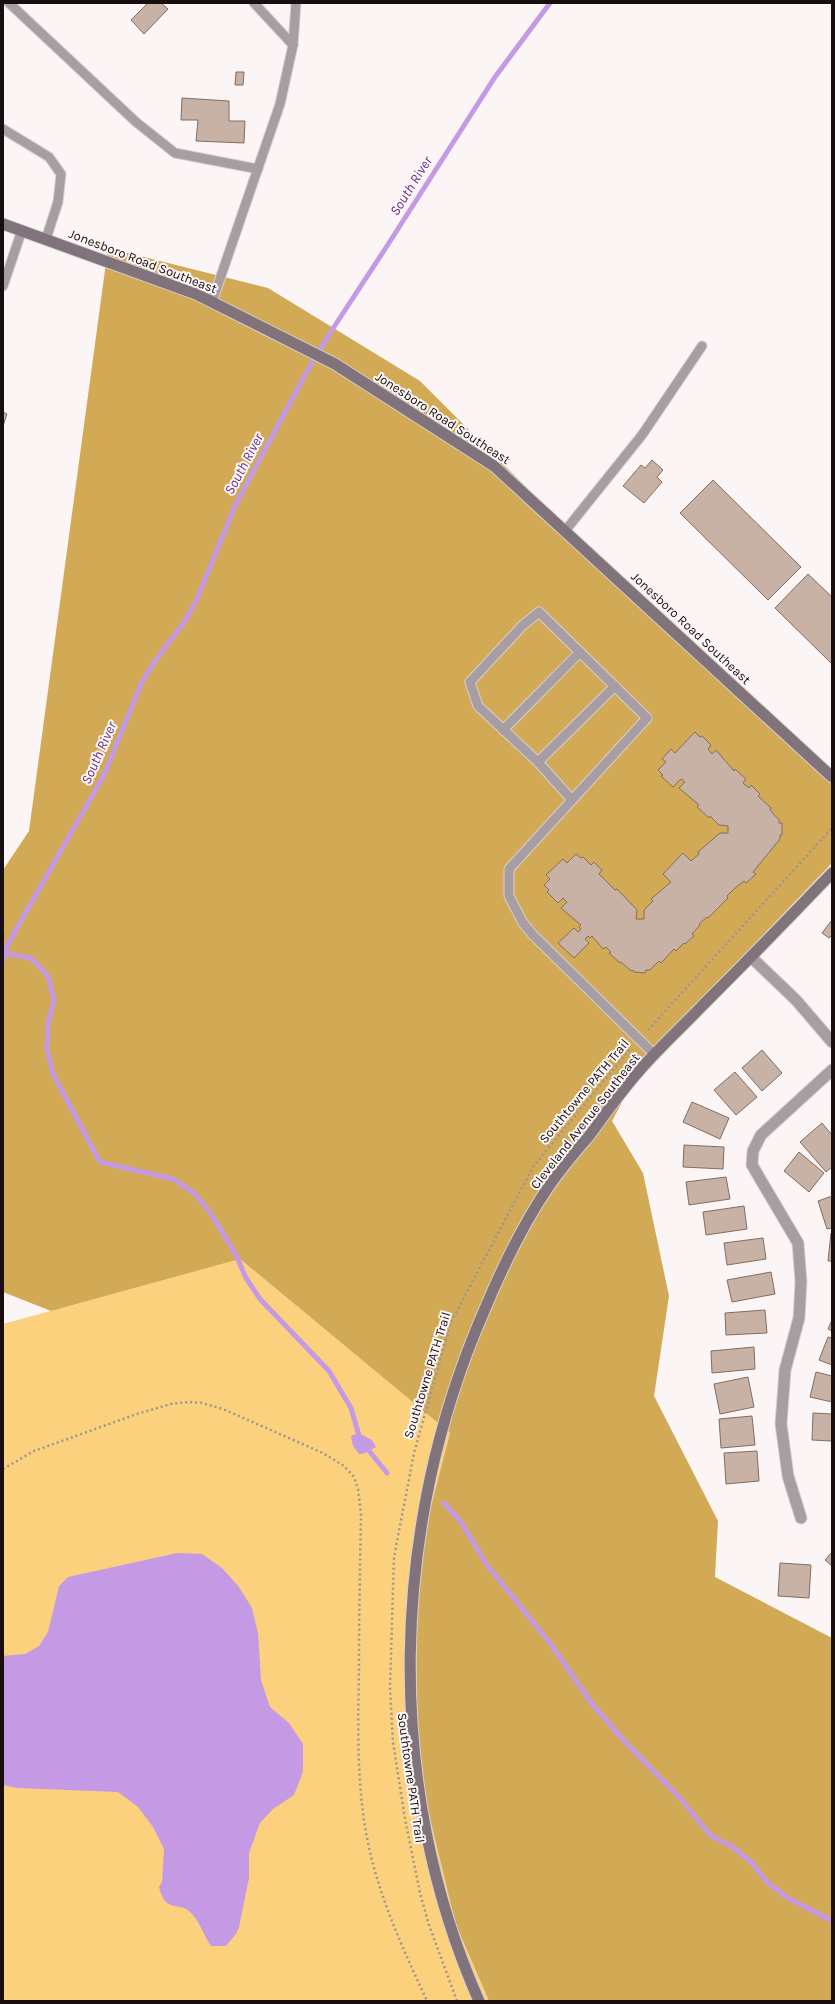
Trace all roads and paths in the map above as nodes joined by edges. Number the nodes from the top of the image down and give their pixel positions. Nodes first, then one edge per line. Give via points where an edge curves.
1 (9, 3) edge
2 (254, 3) edge
3 (296, 3) edge
4 (293, 45) junction
5 (3, 129) edge
6 (258, 169) junction
7 (3, 224) edge
8 (22, 230) junction
9 (46, 239) junction
10 (3, 286) edge
11 (212, 302) junction
12 (702, 346) dead end
13 (566, 531) junction
14 (580, 652) junction
15 (614, 686) junction
16 (503, 730) junction
17 (538, 762) junction
18 (832, 777) edge
19 (572, 800) junction
20 (832, 828) edge
21 (832, 873) edge
22 (751, 956) junction
23 (639, 1039) junction
24 (832, 1042) edge
25 (655, 1055) junction
26 (832, 1070) edge
27 (3, 1469) edge
28 (801, 1518) dead end
29 (427, 2001) edge
30 (457, 2001) edge
31 (479, 2001) edge

1 - 6 lane via 136,122 175,153
2 - 4 lane
3 - 4 lane
4 - 6 lane via 280,104
5 - 9 lane via 49,157 61,174 58,202
6 - 11 lane
7 - 8 main road, Jonesboro Road Southeast
8 - 9 main road, Jonesboro Road Southeast
8 - 10 lane
9 - 11 main road, Jonesboro Road Southeast
11 - 13 main road, Jonesboro Road Southeast via 334,364 494,466
12 - 13 lane via 642,435
13 - 18 main road, Jonesboro Road Southeast
14 - 15 lane
14 - 16 lane
14 - 16 lane via 539,612 522,626 470,682 478,706
15 - 17 lane
15 - 19 lane via 647,718
16 - 17 lane
17 - 19 lane
19 - 23 lane via 509,869 509,896 523,923 533,935
20 - 23 path, Southtowne PATH Trail
21 - 22 main road, Cleveland Avenue Southeast
22 - 24 street via 796,1000
22 - 25 main road, Cleveland Avenue Southeast
23 - 25 lane
23 - 30 path, Southtowne PATH Trail via 533,1167 451,1322 414,1453 395,1550 390,1688 393,1742 420,1893 428,1925
25 - 31 main road, Cleveland Avenue Southeast via 640,1070 549,1187 503,1267 465,1354 439,1437 420,1530 412,1609 410,1691 416,1767 429,1844 447,1915
26 - 28 street via 761,1135 753,1150 752,1165 798,1243 801,1282 799,1318 785,1370 781,1424 788,1476
27 - 29 path via 34,1451 79,1433 171,1404 189,1402 223,1409 323,1453 344,1466 354,1477 361,1514 359,1776 370,1850 385,1906

